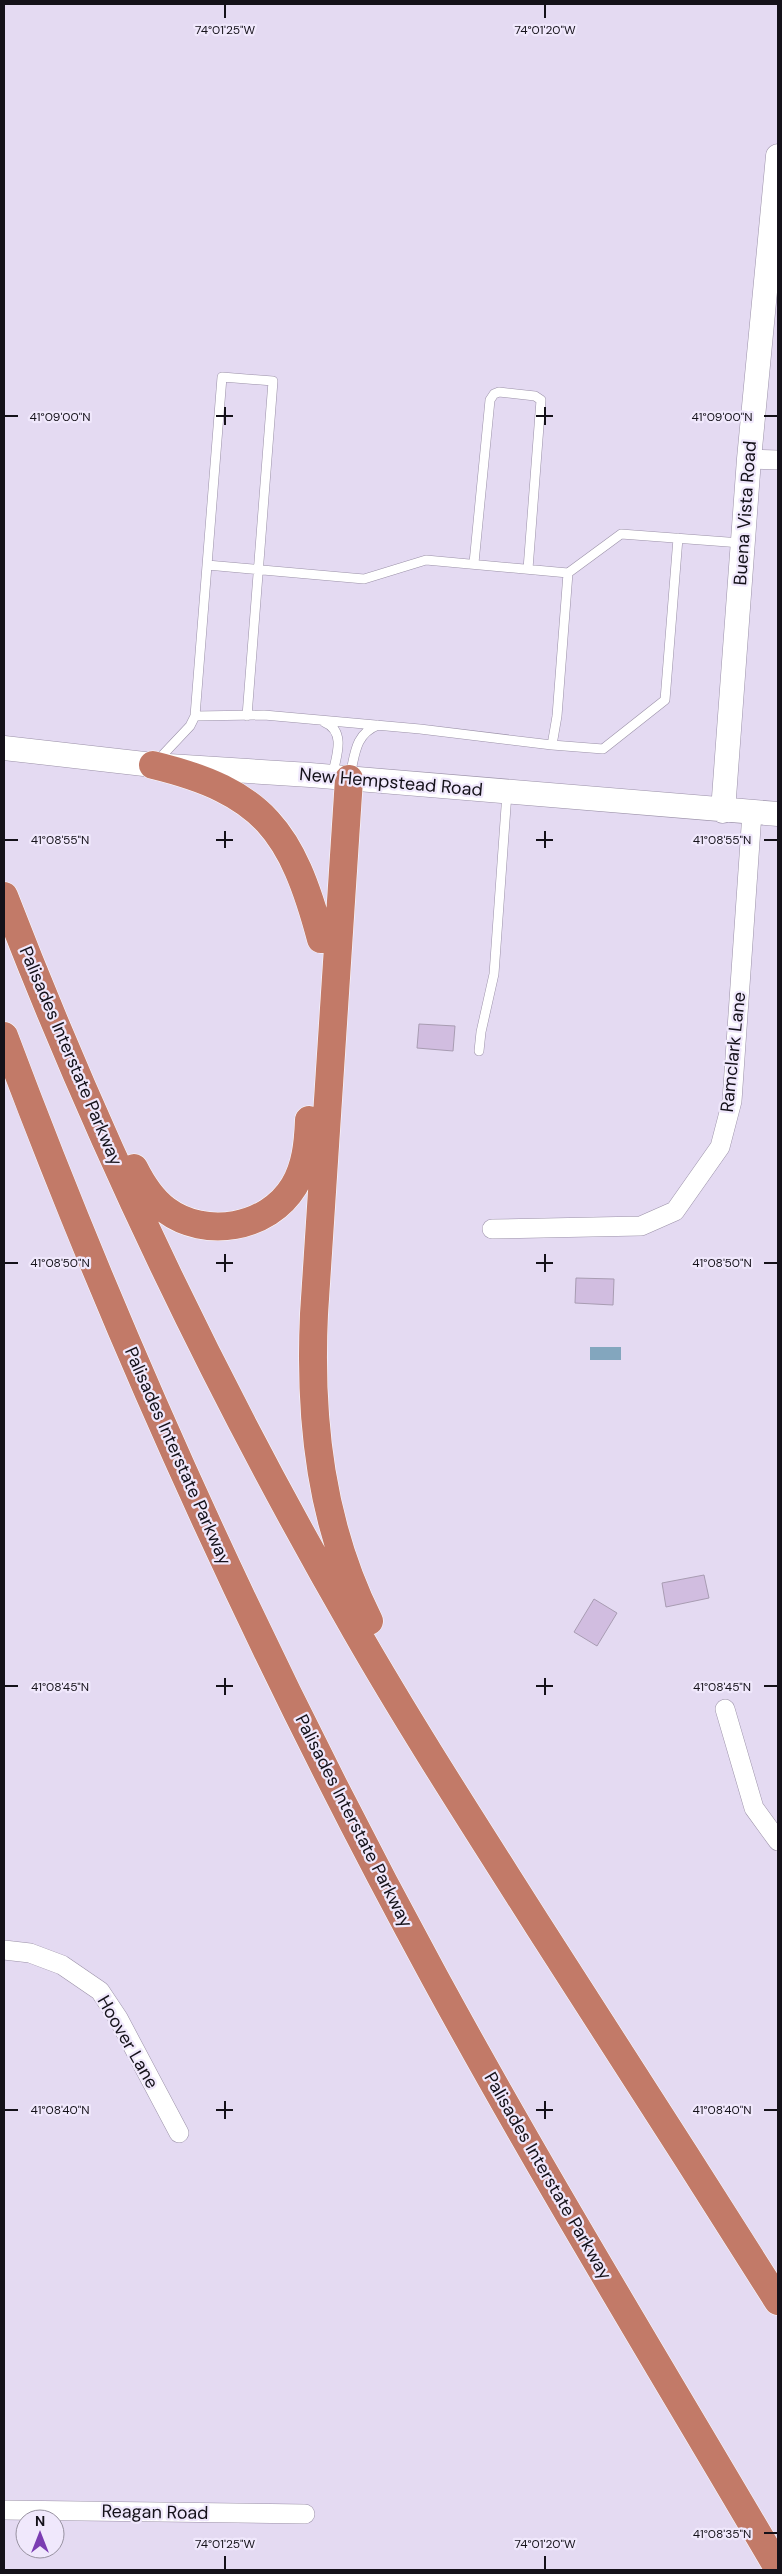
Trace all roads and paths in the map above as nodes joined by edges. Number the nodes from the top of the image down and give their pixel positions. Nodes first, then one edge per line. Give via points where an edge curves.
1 (778, 156) edge
2 (749, 459) junction
3 (778, 460) edge
4 (678, 538) junction
5 (743, 543) junction
6 (474, 563) junction
7 (207, 565) junction
8 (528, 569) junction
9 (258, 570) junction
10 (568, 573) junction
11 (195, 716) junction
12 (247, 716) junction
13 (319, 720) junction
14 (378, 725) junction
15 (552, 745) junction
16 (4, 748) edge
17 (153, 765) junction
18 (341, 778) junction
19 (507, 793) junction
20 (723, 811) junction
21 (752, 813) junction
22 (778, 814) edge
23 (4, 896) edge
24 (321, 939) junction
25 (30, 962) junction
26 (4, 1036) edge
27 (479, 1050) dead end
28 (492, 1229) dead end
29 (725, 1709) dead end
30 (464, 1810) junction
31 (778, 1841) edge
32 (4, 1950) edge
33 (179, 2133) dead end
34 (778, 2301) edge
35 (4, 2510) edge
36 (306, 2514) dead end
37 (778, 2568) edge

1 - 2 street, Buena Vista Road
2 - 3 street
2 - 5 street, Buena Vista Road
4 - 5 lane
4 - 10 lane via 621,534
4 - 15 lane via 665,700 603,749
5 - 20 street, Buena Vista Road
6 - 8 lane
6 - 8 lane via 490,400 499,392 535,396 542,406
6 - 9 lane via 426,560 364,579
7 - 9 lane
7 - 9 lane via 222,377 273,381
7 - 11 lane
8 - 10 lane
9 - 12 lane
10 - 15 lane
11 - 12 lane
11 - 17 lane via 190,726
12 - 13 lane
13 - 14 lane
13 - 18 lane via 334,729 338,737
14 - 15 lane
14 - 18 lane via 359,739
16 - 17 street, New Hempstead Road
17 - 18 street, New Hempstead Road
17 - 24 highway via 225,788 243,798 263,816 281,838 300,871
18 - 19 street, New Hempstead Road
18 - 24 highway
18 - 30 highway via 313,1337 317,1447 329,1512 351,1582
19 - 20 street, New Hempstead Road
19 - 27 lane via 495,965
20 - 21 street, New Hempstead Road
21 - 22 street, New Hempstead Road
21 - 28 street, Ramclark Lane via 732,1100 720,1147 675,1211 640,1226
23 - 25 highway, Palisades Interstate Parkway
24 - 25 highway via 309,1130 301,1170 285,1198 266,1213 244,1223 218,1227 176,1216 160,1205 146,1189
25 - 30 highway, Palisades Interstate Parkway via 134,1204 228,1395 334,1592
26 - 37 highway, Palisades Interstate Parkway via 79,1227 164,1426 244,1602 335,1787 501,2097
29 - 31 street via 754,1808
30 - 34 highway, Palisades Interstate Parkway
32 - 33 street, Hoover Lane via 30,1953 62,1965 100,1991 118,2018
35 - 36 street, Reagan Road

